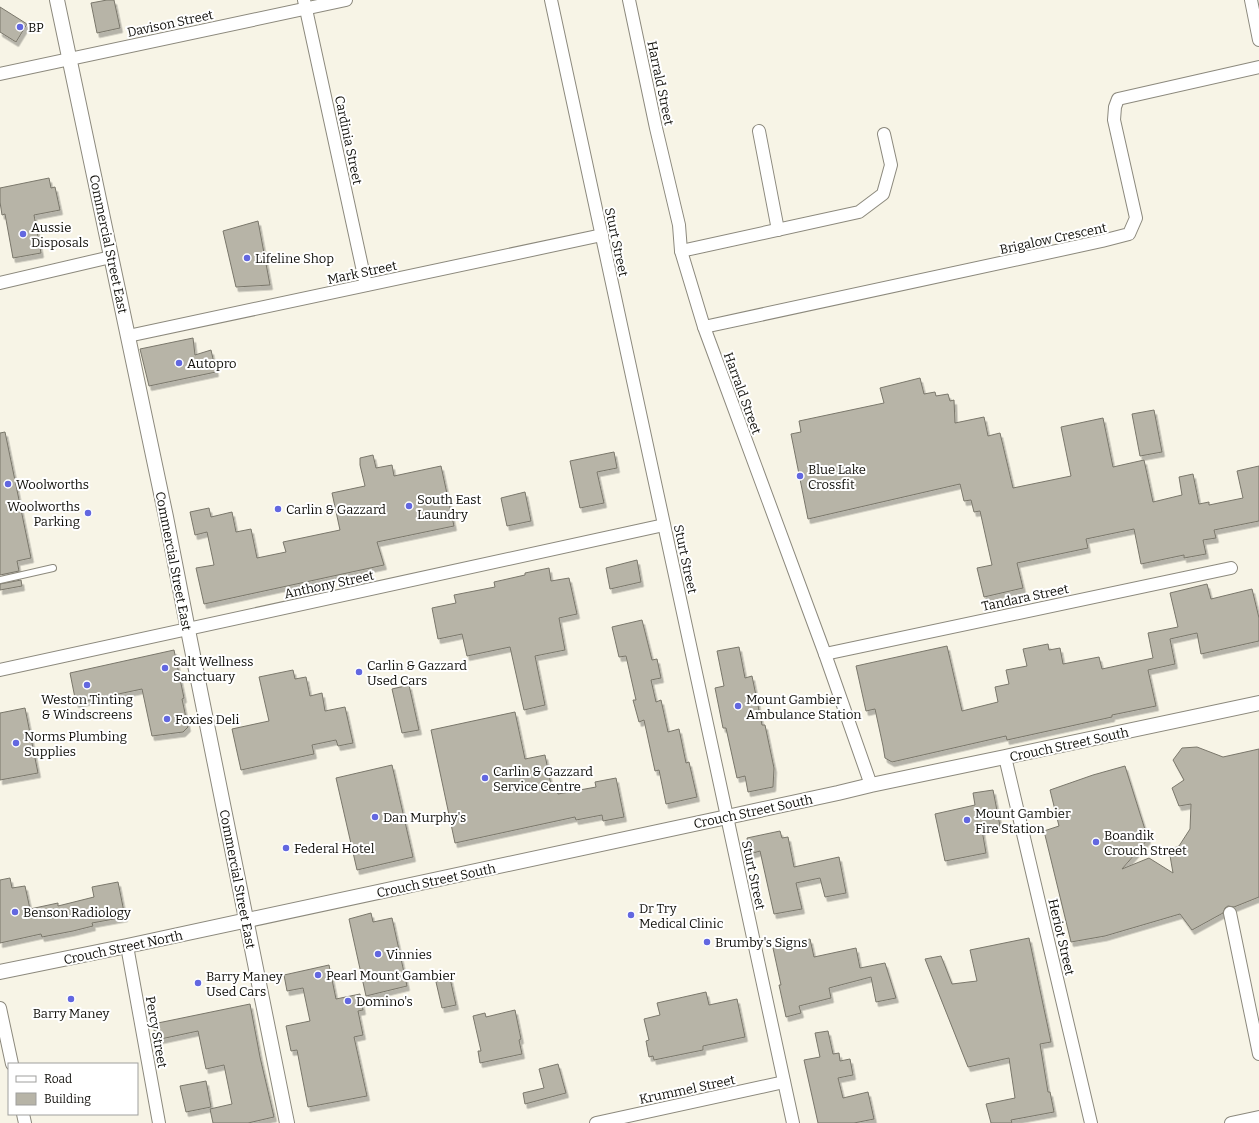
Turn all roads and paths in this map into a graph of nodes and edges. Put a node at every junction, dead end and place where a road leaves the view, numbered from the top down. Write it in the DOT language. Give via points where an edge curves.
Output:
graph roads {
  1 [pos="57,0"];
  2 [pos="346,0"];
  3 [pos="551,0"];
  4 [pos="629,0"];
  5 [pos="1250,0"];
  6 [pos="305,4"];
  7 [pos="1259,40"];
  8 [pos="70,59"];
  9 [pos="1259,66"];
  10 [pos="0,74"];
  11 [pos="759,131"];
  12 [pos="884,134"];
  13 [pos="778,230"];
  14 [pos="602,235"];
  15 [pos="681,252"];
  16 [pos="111,256"];
  17 [pos="0,283"];
  18 [pos="366,285"];
  19 [pos="704,327"];
  20 [pos="128,336"];
  21 [pos="664,525"];
  22 [pos="53,568"];
  23 [pos="1231,568"];
  24 [pos="0,580"];
  25 [pos="188,630"];
  26 [pos="825,654"];
  27 [pos="0,670"];
  28 [pos="1259,703"];
  29 [pos="1005,758"];
  30 [pos="871,785"];
  31 [pos="727,817"];
  32 [pos="1230,913"];
  33 [pos="246,920"];
  34 [pos="128,946"];
  35 [pos="0,972"];
  36 [pos="0,1008"];
  37 [pos="1259,1054"];
  38 [pos="12,1063"];
  39 [pos="784,1082"];
  40 [pos="1259,1117"];
  41 [pos="159,1123"];
  42 [pos="287,1123"];
  43 [pos="596,1123"];
  44 [pos="793,1123"];
  45 [pos="1091,1123"];
  46 [pos="1231,1123"];
  1 -- 8 [label="street, Commercial Street East"];
  2 -- 6 [label="street, Davison Street"];
  3 -- 14 [label="street, Sturt Street"];
  4 -- 15 [label="street, Harrald Street" via="679,225"];
  5 -- 7 [label="street"];
  6 -- 8 [label="street, Davison Street"];
  6 -- 18 [label="street, Cardinia Street"];
  8 -- 10 [label="street, Davison Street"];
  8 -- 16 [label="street, Commercial Street East"];
  9 -- 19 [label="street, Brigalow Crescent" via="1118,99 1114,120 1136,218 1129,234"];
  11 -- 13 [label="street"];
  12 -- 13 [label="street" via="891,165 883,194 859,212"];
  13 -- 15 [label="street"];
  14 -- 18 [label="street, Mark Street"];
  14 -- 21 [label="street, Sturt Street"];
  15 -- 19 [label="street, Harrald Street"];
  16 -- 17 [label="street"];
  16 -- 20 [label="street, Commercial Street East"];
  18 -- 20 [label="street, Mark Street"];
  19 -- 26 [label="street, Harrald Street"];
  20 -- 25 [label="street, Commercial Street East"];
  21 -- 25 [label="street, Anthony Street"];
  21 -- 31 [label="street, Sturt Street"];
  22 -- 24 [label="lane"];
  23 -- 26 [label="street, Tandara Street"];
  25 -- 27 [label="street, Anthony Street"];
  25 -- 33 [label="street, Commercial Street East"];
  26 -- 30 [label="street, Harrald Street"];
  28 -- 29 [label="street, Crouch Street South"];
  29 -- 30 [label="street, Crouch Street South"];
  29 -- 45 [label="street, Heriot Street"];
  30 -- 31 [label="street, Crouch Street South"];
  31 -- 33 [label="street, Crouch Street South"];
  31 -- 39 [label="street, Sturt Street"];
  32 -- 37 [label="street"];
  33 -- 34 [label="street, Crouch Street North"];
  33 -- 42 [label="street, Commercial Street East"];
  34 -- 35 [label="street, Crouch Street North"];
  34 -- 41 [label="street, Percy Street"];
  36 -- 38 [label="street"];
  39 -- 43 [label="street, Krummel Street"];
  39 -- 44 [label="street, Sturt Street"];
  40 -- 46 [label="street"];
}
